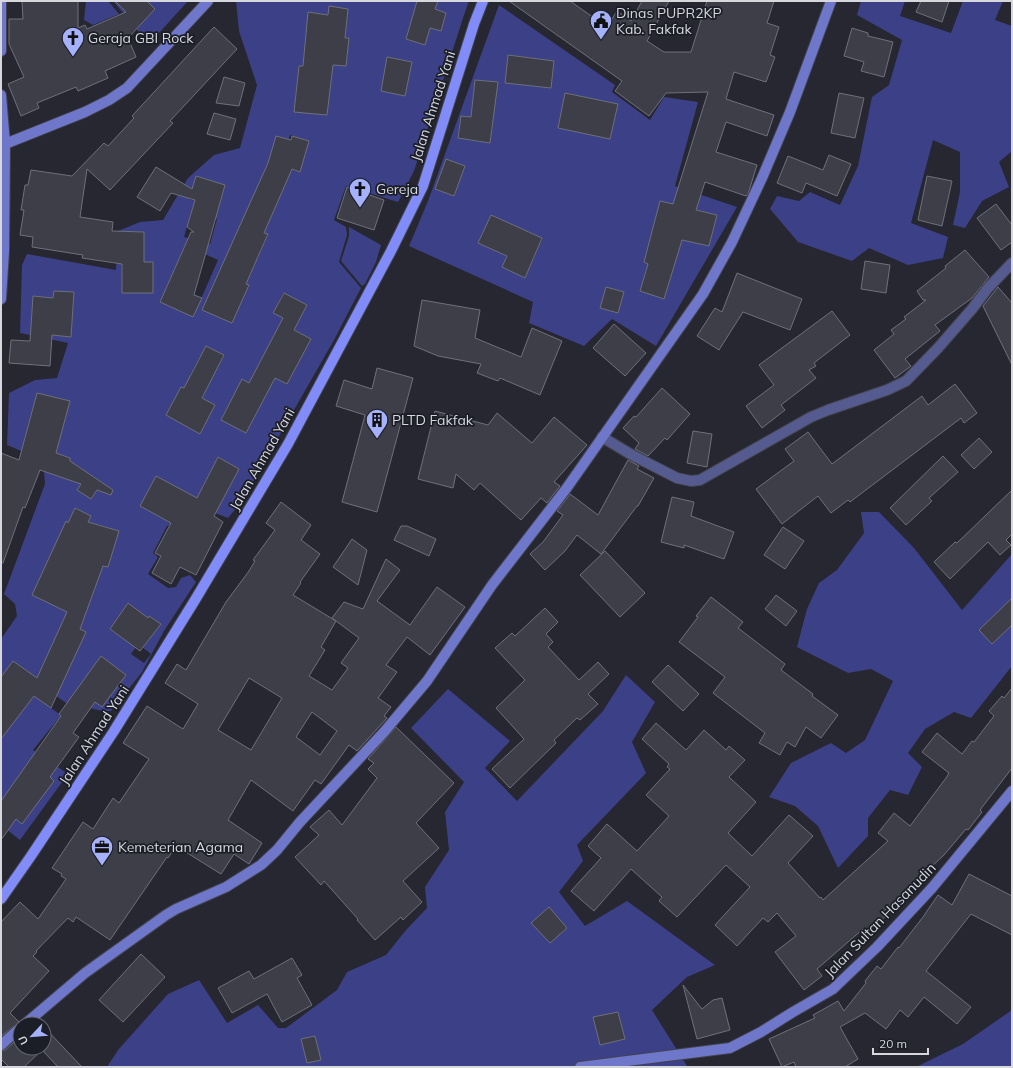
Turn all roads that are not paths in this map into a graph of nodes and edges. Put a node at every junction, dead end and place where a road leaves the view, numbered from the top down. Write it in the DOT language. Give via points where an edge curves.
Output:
graph roads {
  1 [pos="1,1"];
  2 [pos="208,1"];
  3 [pos="484,1"];
  4 [pos="831,1"];
  5 [pos="1,51"];
  6 [pos="1,95"];
  7 [pos="5,144"];
  8 [pos="1012,263"];
  9 [pos="1,299"];
  10 [pos="602,437"];
  11 [pos="1012,791"];
  12 [pos="1,899"];
  13 [pos="34,1016"];
  14 [pos="12,1035"];
  15 [pos="1,1045"];
  16 [pos="580,1067"];
  1 -- 5 [label="main road"];
  2 -- 7 [label="main road" via="127,88 85,112"];
  3 -- 12 [label="main road, Jalan Ahmad Yani" via="471,32 423,186 288,444 204,587 114,731"];
  4 -- 10 [label="main road" via="790,112 732,242 703,294"];
  6 -- 7 [label="main road"];
  7 -- 9 [label="main road"];
  8 -- 10 [label="street" via="906,381 811,417 700,480 678,478"];
  10 -- 13 [label="main road" via="566,489 492,585 427,680 384,732 277,850 261,865 226,887 166,915 85,973"];
  11 -- 16 [label="main road, Jalan Sultan Hasanudin" via="932,888 877,947 833,989 730,1048"];
  14 -- 15 [label="main road"];
}
